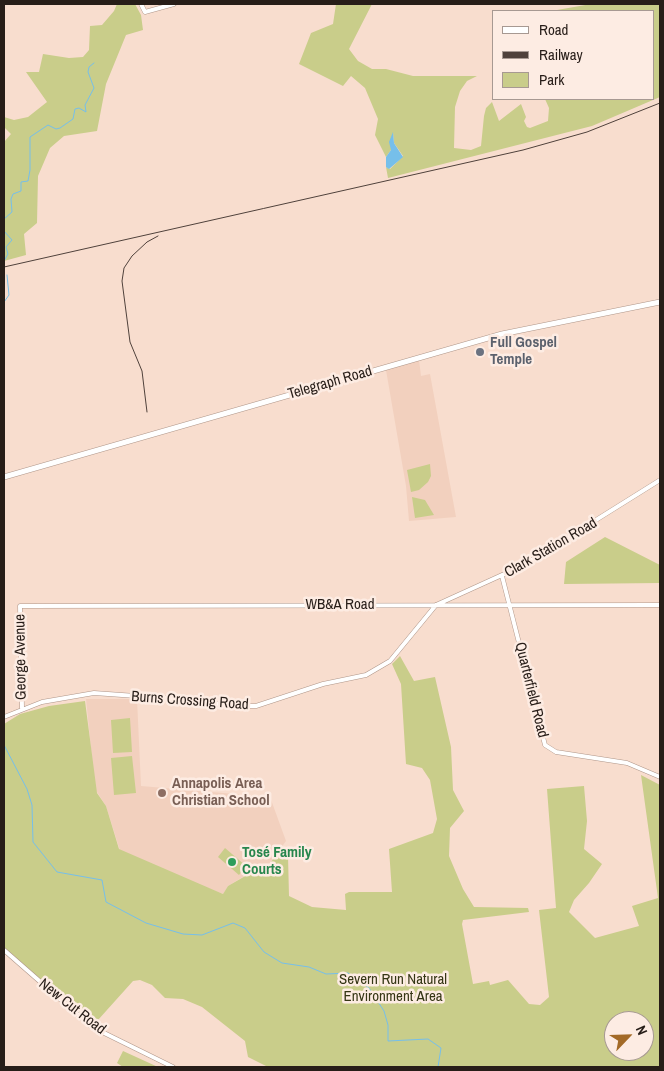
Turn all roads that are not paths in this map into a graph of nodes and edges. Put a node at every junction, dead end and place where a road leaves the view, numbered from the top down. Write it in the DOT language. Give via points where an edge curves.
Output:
graph roads {
  1 [pos="141,4"];
  2 [pos="174,4"];
  3 [pos="660,302"];
  4 [pos="4,477"];
  5 [pos="660,480"];
  6 [pos="502,576"];
  7 [pos="436,605"];
  8 [pos="510,605"];
  9 [pos="660,605"];
  10 [pos="20,606"];
  11 [pos="22,708"];
  12 [pos="4,717"];
  13 [pos="660,777"];
  14 [pos="4,950"];
  15 [pos="173,1067"];
  1 -- 2 [label="street" via="145,12"];
  3 -- 4 [label="main road, Telegraph Road" via="502,334"];
  5 -- 6 [label="street, Clark Station Road" via="576,534"];
  6 -- 7 [label="street, Clark Station Road"];
  6 -- 8 [label="street, Quarterfield Road"];
  7 -- 8 [label="street, WB&A Road"];
  7 -- 10 [label="street, WB&A Road"];
  7 -- 11 [label="street, Burns Crossing Road" via="393,657 377,670 269,703 234,706 97,693"];
  8 -- 9 [label="street, WB&A Road"];
  8 -- 13 [label="street, Quarterfield Road" via="545,745 559,753 628,763"];
  10 -- 11 [label="street, George Avenue"];
  11 -- 12 [label="street, Burns Crossing Road"];
  14 -- 15 [label="street, New Cut Road" via="92,1027"];
}
